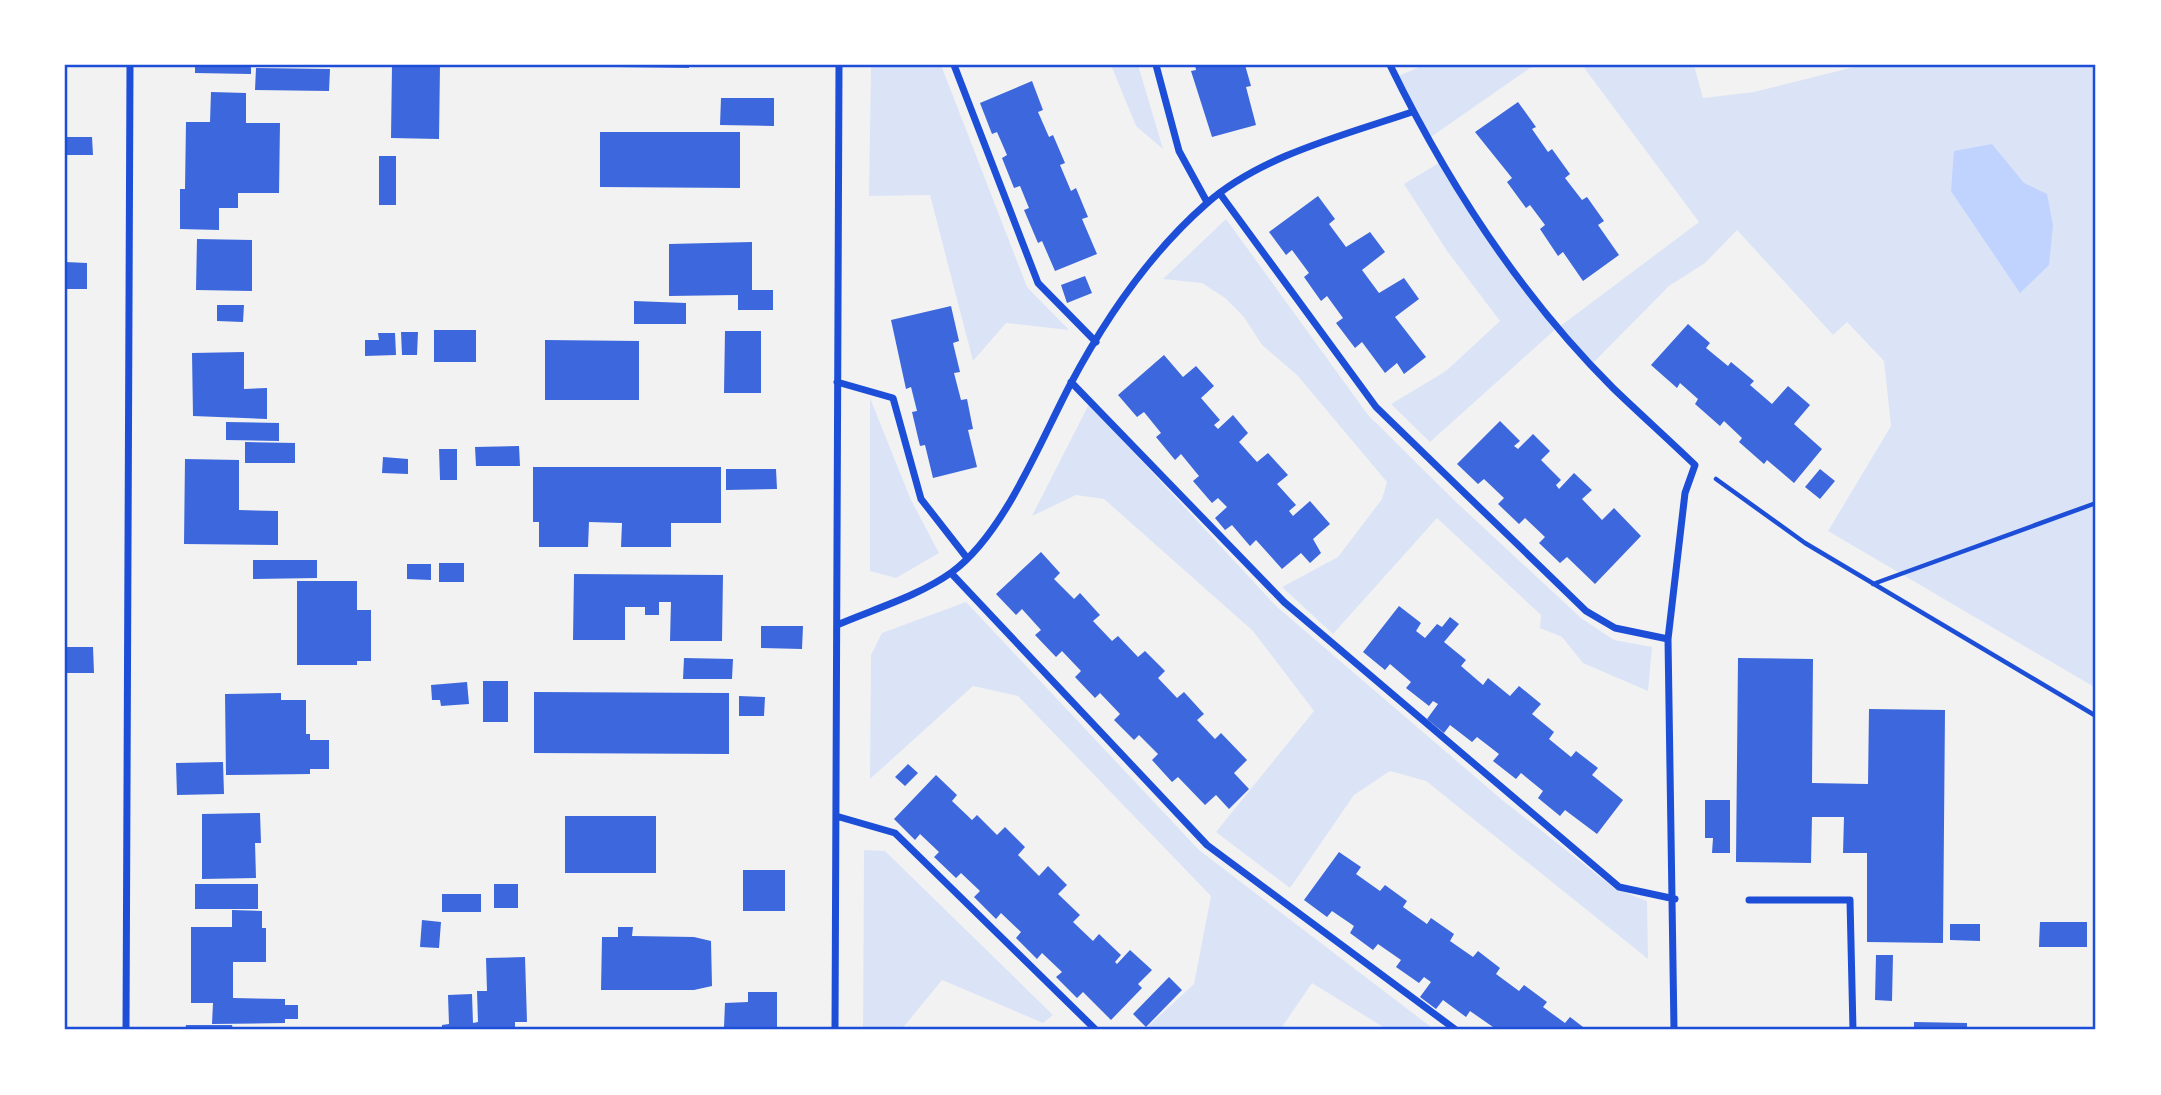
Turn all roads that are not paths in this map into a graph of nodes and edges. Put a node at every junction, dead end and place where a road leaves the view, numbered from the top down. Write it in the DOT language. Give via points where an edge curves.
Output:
graph roads {
  1 [pos="130,65"];
  2 [pos="839,65"];
  3 [pos="954,65"];
  4 [pos="1156,65"];
  5 [pos="1390,65"];
  6 [pos="1412,112"];
  7 [pos="1221,195"];
  8 [pos="1207,202"];
  9 [pos="1096,342"];
  10 [pos="838,382"];
  11 [pos="1071,382"];
  12 [pos="967,558"];
  13 [pos="951,573"];
  14 [pos="837,625"];
  15 [pos="1668,639"];
  16 [pos="836,816"];
  17 [pos="1675,899"];
  18 [pos="1749,900"];
  19 [pos="126,1030"];
  20 [pos="835,1030"];
  21 [pos="1096,1030"];
  22 [pos="1456,1030"];
  23 [pos="1674,1030"];
  24 [pos="1853,1030"];
  1 -- 19 [label="street"];
  2 -- 10 [label="street"];
  3 -- 9 [label="street" via="1038,283"];
  4 -- 8 [label="street" via="1180,151"];
  5 -- 6 [label="street"];
  6 -- 7 [label="street" via="1262,166"];
  6 -- 15 [label="street" via="1480,225 1543,309 1612,387 1695,465 1685,493"];
  7 -- 8 [label="street"];
  7 -- 15 [label="street" via="1376,407 1586,611 1615,628"];
  8 -- 9 [label="street" via="1138,274"];
  9 -- 11 [label="street"];
  10 -- 12 [label="street" via="893,398 921,499"];
  10 -- 14 [label="street"];
  11 -- 12 [label="street" via="1007,507"];
  11 -- 17 [label="street" via="1284,602 1619,887"];
  12 -- 13 [label="street"];
  13 -- 14 [label="street"];
  13 -- 22 [label="street" via="1207,845"];
  14 -- 16 [label="street"];
  15 -- 17 [label="street"];
  16 -- 20 [label="street"];
  16 -- 21 [label="street" via="895,833"];
  17 -- 23 [label="street"];
  18 -- 24 [label="street" via="1850,900"];
}
